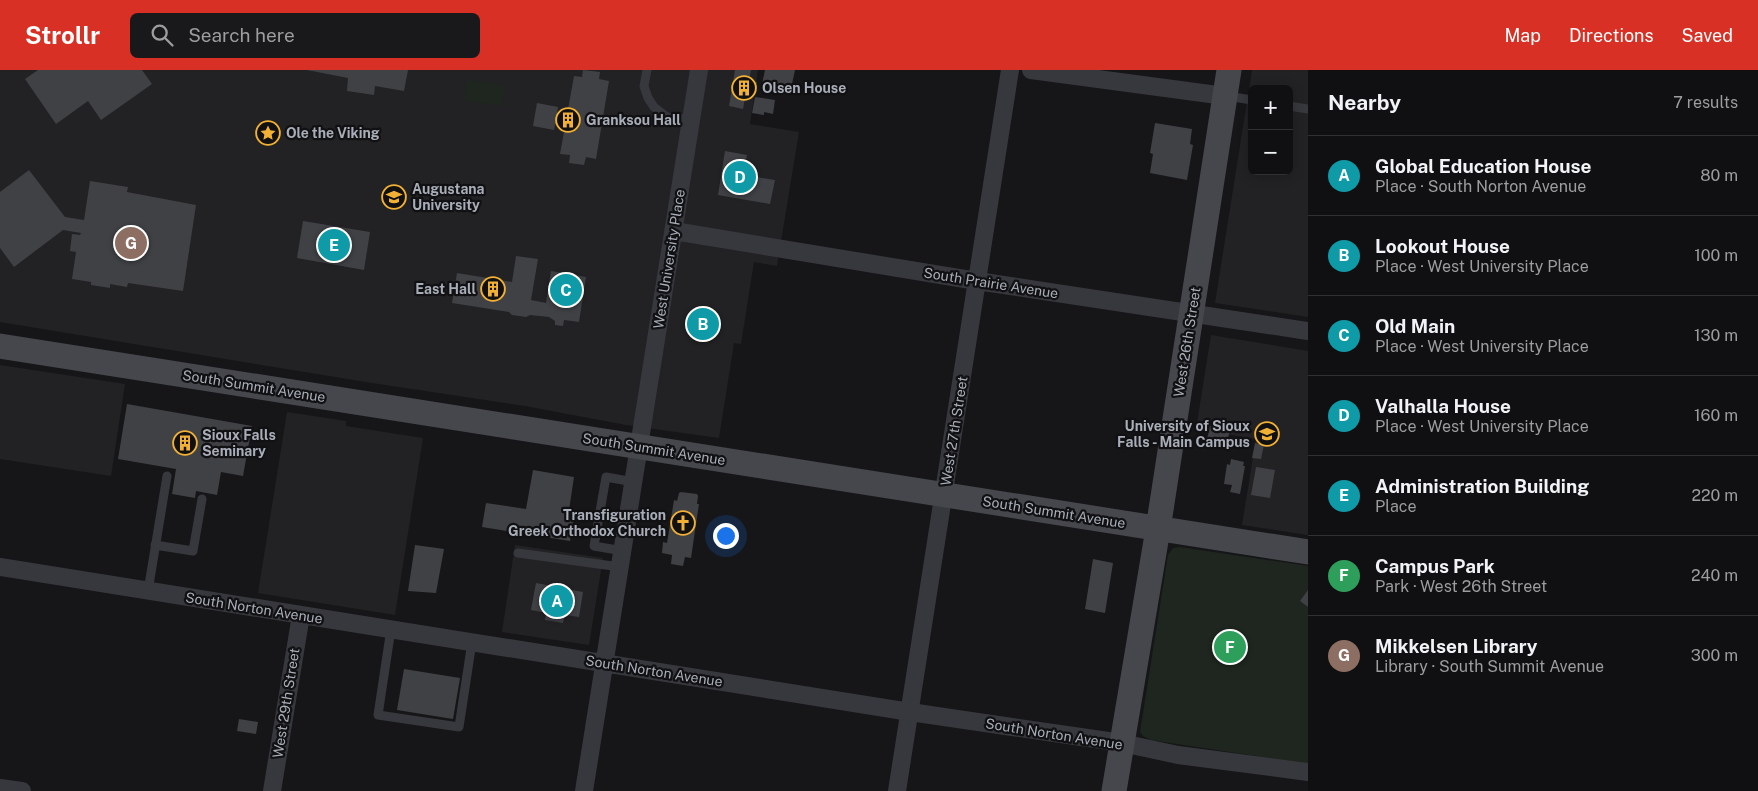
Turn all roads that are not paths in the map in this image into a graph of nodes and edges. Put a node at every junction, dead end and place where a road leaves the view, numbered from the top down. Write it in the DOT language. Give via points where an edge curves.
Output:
graph roads {
  1 [pos="647,70"];
  2 [pos="700,70"];
  3 [pos="1010,70"];
  4 [pos="1030,70"];
  5 [pos="1229,70"];
  6 [pos="1225,96"];
  7 [pos="1248,99"];
  8 [pos="1293,107"];
  9 [pos="1308,109"];
  10 [pos="692,120"];
  11 [pos="674,231"];
  12 [pos="978,281"];
  13 [pos="1191,314"];
  14 [pos="1308,331"];
  15 [pos="0,346"];
  16 [pos="639,447"];
  17 [pos="167,476"];
  18 [pos="634,482"];
  19 [pos="944,495"];
  20 [pos="202,499"];
  21 [pos="1158,529"];
  22 [pos="156,545"];
  23 [pos="1308,552"];
  24 [pos="518,553"];
  25 [pos="621,559"];
  26 [pos="0,566"];
  27 [pos="148,590"];
  28 [pos="301,616"];
  29 [pos="391,629"];
  30 [pos="472,642"];
  31 [pos="605,663"];
  32 [pos="910,712"];
  33 [pos="1122,743"];
  34 [pos="1308,772"];
  35 [pos="0,788"];
  36 [pos="22,791"];
  37 [pos="272,791"];
  38 [pos="584,791"];
  39 [pos="897,791"];
  40 [pos="1114,791"];
  1 -- 10 [label="lane" via="644,86 654,107 667,117"];
  2 -- 10 [label="street, West University Place"];
  3 -- 12 [label="street, West 27th Street"];
  4 -- 6 [label="street"];
  5 -- 6 [label="street, West 26th Street"];
  6 -- 7 [label="lane"];
  6 -- 13 [label="street, West 26th Street"];
  8 -- 9 [label="lane"];
  10 -- 11 [label="street, West University Place"];
  11 -- 12 [label="street, South Prairie Avenue"];
  11 -- 16 [label="street, West University Place"];
  12 -- 13 [label="street, South Prairie Avenue"];
  12 -- 19 [label="street, West 27th Street"];
  13 -- 14 [label="street, South Prairie Avenue"];
  13 -- 21 [label="street, West 26th Street"];
  15 -- 16 [label="street, South Summit Avenue"];
  16 -- 18 [label="street, West University Place"];
  16 -- 19 [label="street, South Summit Avenue"];
  17 -- 22 [label="lane"];
  18 -- 25 [label="street, West University Place"];
  18 -- 25 [label="lane" via="606,477 594,546"];
  19 -- 21 [label="street, South Summit Avenue"];
  19 -- 32 [label="street, West 27th Street"];
  20 -- 22 [label="lane" via="193,551"];
  21 -- 23 [label="street, South Summit Avenue"];
  21 -- 33 [label="street, West 26th Street"];
  22 -- 27 [label="lane"];
  24 -- 25 [label="lane"];
  25 -- 31 [label="street, West University Place"];
  26 -- 27 [label="street, South Norton Avenue"];
  27 -- 28 [label="street, South Norton Avenue"];
  28 -- 29 [label="street, South Norton Avenue"];
  28 -- 37 [label="street, West 29th Street"];
  29 -- 30 [label="street, South Norton Avenue"];
  29 -- 30 [label="lane" via="378,714 459,727"];
  30 -- 31 [label="street, South Norton Avenue"];
  31 -- 32 [label="street, South Norton Avenue"];
  31 -- 38 [label="street, West University Place"];
  32 -- 33 [label="street, South Norton Avenue"];
  32 -- 39 [label="street, West 27th Street"];
  33 -- 34 [label="street, South Norton Avenue" via="1178,755"];
  33 -- 40 [label="street, West 26th Street"];
  35 -- 36 [label="street"];
}
